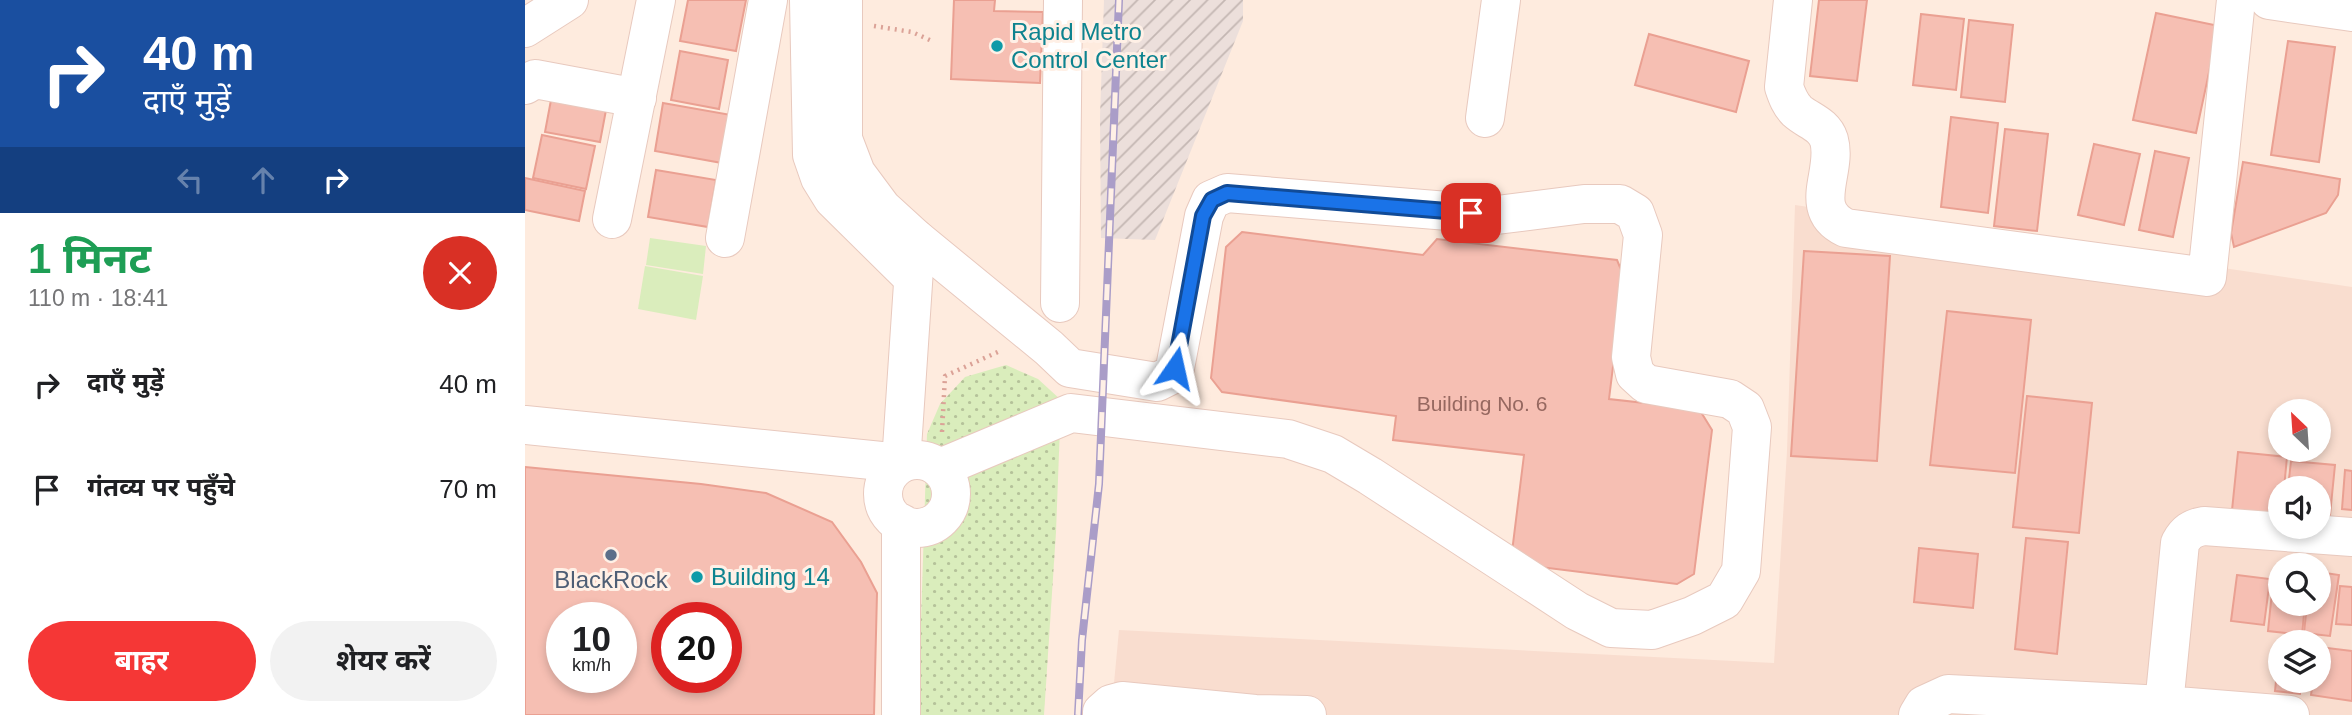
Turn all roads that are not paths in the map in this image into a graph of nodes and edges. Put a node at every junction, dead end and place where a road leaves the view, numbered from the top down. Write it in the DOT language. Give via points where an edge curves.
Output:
graph roads {
  1 [pos="569,0"];
  2 [pos="656,0"];
  3 [pos="768,0"];
  4 [pos="809,0"];
  5 [pos="1063,0"];
  6 [pos="1501,0"];
  7 [pos="1793,0"];
  8 [pos="2236,0"];
  9 [pos="2269,0"];
  10 [pos="843,10"];
  11 [pos="2352,12"];
  12 [pos="525,28"];
  13 [pos="826,69"];
  14 [pos="525,85"];
  15 [pos="637,98"];
  16 [pos="1485,118"];
  17 [pos="612,219"];
  18 [pos="725,238"];
  19 [pos="916,239"];
  20 [pos="912,277"];
  21 [pos="1060,303"];
  22 [pos="1059,358"];
  23 [pos="1071,414"];
  24 [pos="525,425"];
  25 [pos="901,463"];
  26 [pos="940,468"];
  27 [pos="901,523"];
  28 [pos="2352,537"];
  29 [pos="2164,705"];
  30 [pos="1254,714"];
  31 [pos="901,715"];
  32 [pos="1102,715"];
  33 [pos="1307,715"];
  34 [pos="1918,715"];
  35 [pos="2290,715"];
  1 -- 12 [label="street"];
  2 -- 15 [label="street"];
  3 -- 18 [label="street"];
  4 -- 13 [label="street"];
  5 -- 21 [label="street"];
  6 -- 16 [label="street"];
  7 -- 8 [label="street" via="1784,87 1797,111 1829,138 1825,198 1834,223 2207,277"];
  9 -- 11 [label="street"];
  10 -- 13 [label="street"];
  13 -- 19 [label="street" via="856,173 882,208"];
  13 -- 20 [label="street" via="812,155 820,178 833,199"];
  14 -- 15 [label="street" via="534,79"];
  15 -- 17 [label="street"];
  19 -- 20 [label="street"];
  19 -- 22 [label="street"];
  20 -- 25 [label="street"];
  22 -- 23 [label="street"];
  22 -- 23 [label="street" via="1157,382 1171,375 1203,216 1212,200 1227,193 1497,215 1620,204 1635,213 1643,235 1631,357 1635,374 1646,384 1730,399 1745,409 1752,427 1741,571 1724,600 1692,616 1652,630 1611,628 1577,611 1333,454 1288,439"];
  23 -- 26 [label="street"];
  24 -- 25 [label="street"];
  25 -- 26 [label="street" via="924,460"];
  25 -- 27 [label="street" via="885,480 883,492 888,513"];
  26 -- 27 [label="street" via="952,495 945,514 926,527"];
  27 -- 31 [label="street"];
  28 -- 29 [label="street" via="2204,526 2185,534 2180,543"];
  29 -- 34 [label="street" via="1948,694 1924,705"];
  29 -- 35 [label="street"];
  30 -- 32 [label="street" via="1122,701 1111,704"];
  30 -- 33 [label="street"];
}
